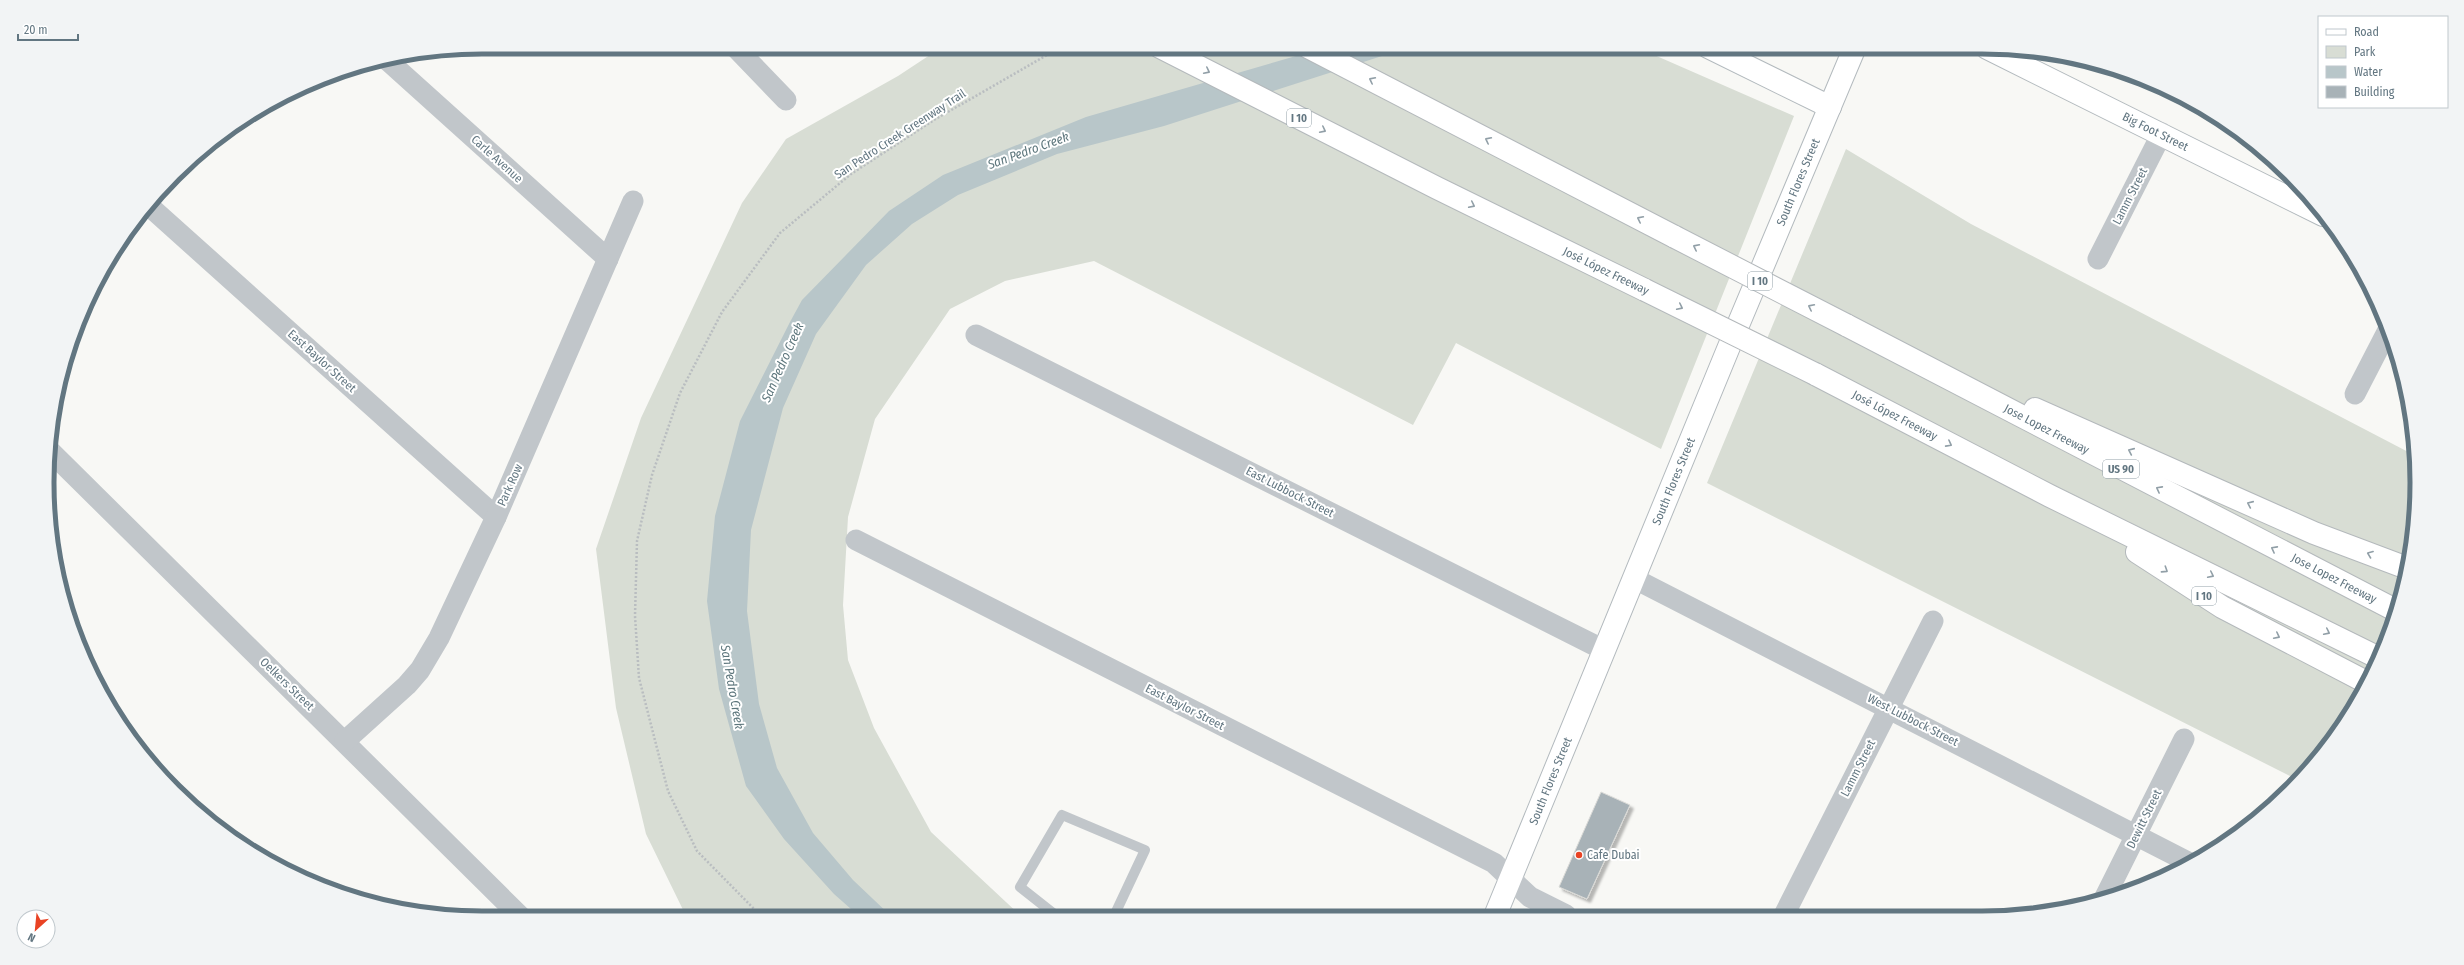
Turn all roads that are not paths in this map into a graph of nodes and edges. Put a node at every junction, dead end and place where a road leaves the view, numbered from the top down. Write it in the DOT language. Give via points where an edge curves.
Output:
graph roads {
  1 [pos="742,54"];
  2 [pos="1174,54"];
  3 [pos="1321,54"];
  4 [pos="1722,54"];
  5 [pos="1852,54"];
  6 [pos="2001,55"];
  7 [pos="392,64"];
  8 [pos="786,100"];
  9 [pos="1830,107"];
  10 [pos="2162,133"];
  11 [pos="633,201"];
  12 [pos="153,209"];
  13 [pos="2311,209"];
  14 [pos="608,259"];
  15 [pos="2098,259"];
  16 [pos="1846,325"];
  17 [pos="976,335"];
  18 [pos="2384,338"];
  19 [pos="2355,394"];
  20 [pos="55,457"];
  21 [pos="2050,496"];
  22 [pos="496,517"];
  23 [pos="856,540"];
  24 [pos="2402,566"];
  25 [pos="1635,579"];
  26 [pos="2390,609"];
  27 [pos="1933,621"];
  28 [pos="1604,650"];
  29 [pos="2373,655"];
  30 [pos="2362,680"];
  31 [pos="1888,707"];
  32 [pos="2184,739"];
  33 [pos="345,742"];
  34 [pos="2137,836"];
  35 [pos="2184,860"];
  36 [pos="1510,879"];
  37 [pos="2108,891"];
  38 [pos="515,911"];
  39 [pos="1050,911"];
  40 [pos="1116,911"];
  41 [pos="1497,911"];
  42 [pos="1558,911"];
  43 [pos="1786,911"];
  1 -- 8 [label="street"];
  2 -- 21 [label="main road, José López Freeway / I 10, one-way, bridge" via="1437,188 1815,374"];
  16 -- 3 [label="main road, I 10, one-way, bridge"];
  4 -- 9 [label="main road"];
  5 -- 9 [label="main road, South Flores Street"];
  6 -- 10 [label="main road, Big Foot Street"];
  7 -- 14 [label="street, Carle Avenue"];
  9 -- 25 [label="main road, South Flores Street"];
  10 -- 13 [label="main road, Big Foot Street"];
  10 -- 15 [label="street, Lamm Street"];
  11 -- 14 [label="street, Park Row"];
  12 -- 22 [label="street, East Baylor Street"];
  14 -- 22 [label="street, Park Row"];
  24 -- 16 [label="main road, I 10, one-way" via="2314,533"];
  26 -- 16 [label="main road, Jose Lopez Freeway / US 90, one-way"];
  17 -- 28 [label="street, East Lubbock Street"];
  18 -- 19 [label="street"];
  20 -- 33 [label="street, Oelkers Street"];
  21 -- 29 [label="main road, one-way"];
  21 -- 30 [label="main road, I 10, one-way" via="2222,607"];
  22 -- 33 [label="street, Park Row" via="439,638 420,670 407,686"];
  23 -- 36 [label="street, East Baylor Street" via="1491,862"];
  25 -- 28 [label="main road, South Flores Street"];
  25 -- 31 [label="street, West Lubbock Street"];
  27 -- 31 [label="street, Lamm Street"];
  28 -- 36 [label="main road, South Flores Street"];
  31 -- 34 [label="street, West Lubbock Street"];
  31 -- 43 [label="street, Lamm Street"];
  32 -- 34 [label="street, Dewitt Street"];
  33 -- 38 [label="street, Oelkers Street"];
  34 -- 35 [label="street, West Lubbock Street"];
  34 -- 37 [label="street, Dewitt Street"];
  36 -- 41 [label="main road, South Flores Street"];
  36 -- 42 [label="street, East Baylor Street" via="1530,897"];
  39 -- 40 [label="lane" via="1020,887 1062,815 1145,850"];
}
